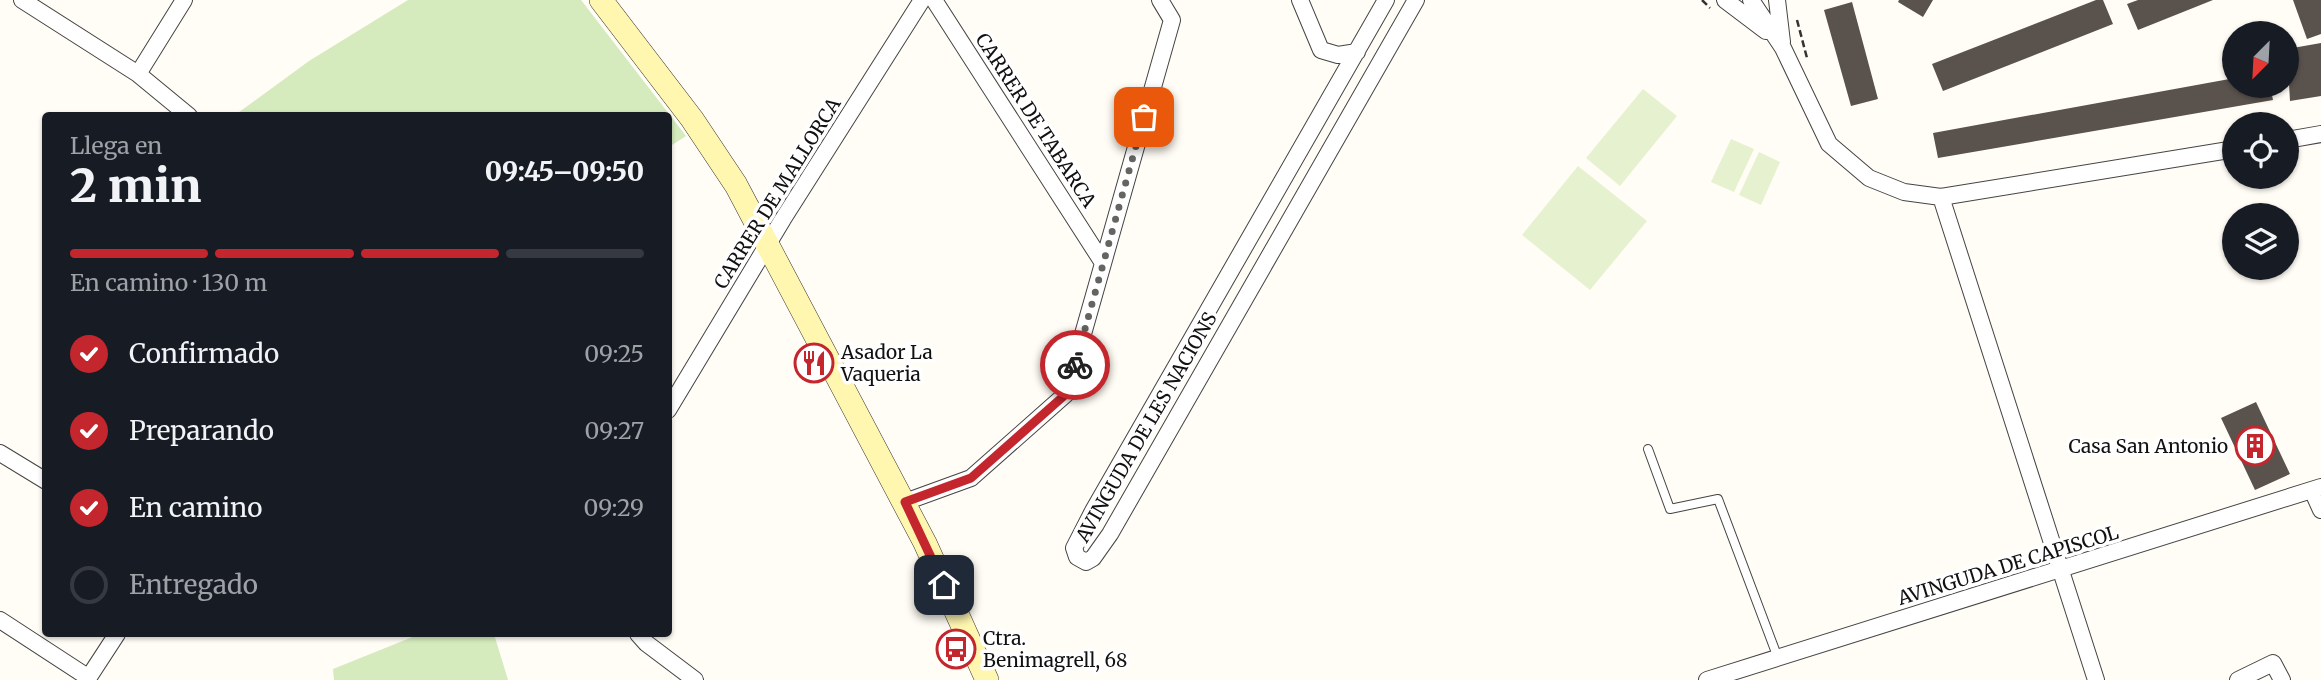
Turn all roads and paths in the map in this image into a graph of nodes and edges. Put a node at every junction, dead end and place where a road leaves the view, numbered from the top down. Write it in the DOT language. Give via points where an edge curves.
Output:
graph roads {
  1 [pos="22,0"];
  2 [pos="184,0"];
  3 [pos="601,0"];
  4 [pos="922,0"];
  5 [pos="934,0"];
  6 [pos="1160,0"];
  7 [pos="1300,0"];
  8 [pos="1386,0"];
  9 [pos="1416,0"];
  10 [pos="1702,0"];
  11 [pos="1751,0"];
  12 [pos="1777,0"];
  13 [pos="1721,6"];
  14 [pos="1795,10"];
  15 [pos="1783,48"];
  16 [pos="1357,52"];
  17 [pos="1810,70"];
  18 [pos="138,74"];
  19 [pos="184,112"];
  20 [pos="2321,134"];
  21 [pos="2299,138"];
  22 [pos="2222,151"];
  23 [pos="1941,197"];
  24 [pos="769,245"];
  25 [pos="1103,263"];
  26 [pos="672,398"];
  27 [pos="1648,449"];
  28 [pos="0,453"];
  29 [pos="42,479"];
  30 [pos="2316,489"];
  31 [pos="905,502"];
  32 [pos="2321,510"];
  33 [pos="2061,572"];
  34 [pos="0,620"];
  35 [pos="115,637"];
  36 [pos="641,637"];
  37 [pos="1778,658"];
  38 [pos="985,675"];
  39 [pos="88,679"];
  40 [pos="695,680"];
  41 [pos="1707,680"];
  42 [pos="2096,680"];
  43 [pos="2238,680"];
  44 [pos="2282,680"];
  1 -- 18 [label="street"];
  2 -- 18 [label="street"];
  3 -- 24 [label="street" via="692,119"];
  4 -- 24 [label="street, CARRER DE MALLORCA"];
  5 -- 25 [label="street, CARRER DE TABARCA"];
  6 -- 25 [label="street" via="1172,20"];
  7 -- 16 [label="street" via="1321,50 1338,55"];
  8 -- 16 [label="street, AVINGUDA DE LES NACIONS"];
  9 -- 16 [label="street, AVINGUDA DE LES NACIONS" via="1110,534 1086,562 1077,557 1074,548 1093,510"];
  10 -- 13 [label="path"];
  11 -- 15 [label="street"];
  12 -- 15 [label="street"];
  13 -- 15 [label="street" via="1762,26"];
  14 -- 17 [label="path"];
  15 -- 23 [label="street" via="1829,144 1869,178 1904,192"];
  18 -- 19 [label="street"];
  20 -- 21 [label="street"];
  22 -- 23 [label="street"];
  23 -- 33 [label="street"];
  24 -- 26 [label="street, CARRER DE MALLORCA"];
  24 -- 31 [label="street"];
  25 -- 31 [label="street" via="1066,394 971,478"];
  27 -- 37 [label="lane" via="1670,509 1718,499"];
  28 -- 29 [label="street"];
  30 -- 32 [label="street"];
  30 -- 33 [label="street, AVINGUDA DE CAPISCOL"];
  31 -- 38 [label="street"];
  33 -- 37 [label="street, AVINGUDA DE CAPISCOL"];
  33 -- 42 [label="street"];
  34 -- 39 [label="street"];
  35 -- 39 [label="street"];
  36 -- 40 [label="street"];
  37 -- 41 [label="street, AVINGUDA DE CAPISCOL"];
  43 -- 44 [label="street" via="2273,663"];
}
